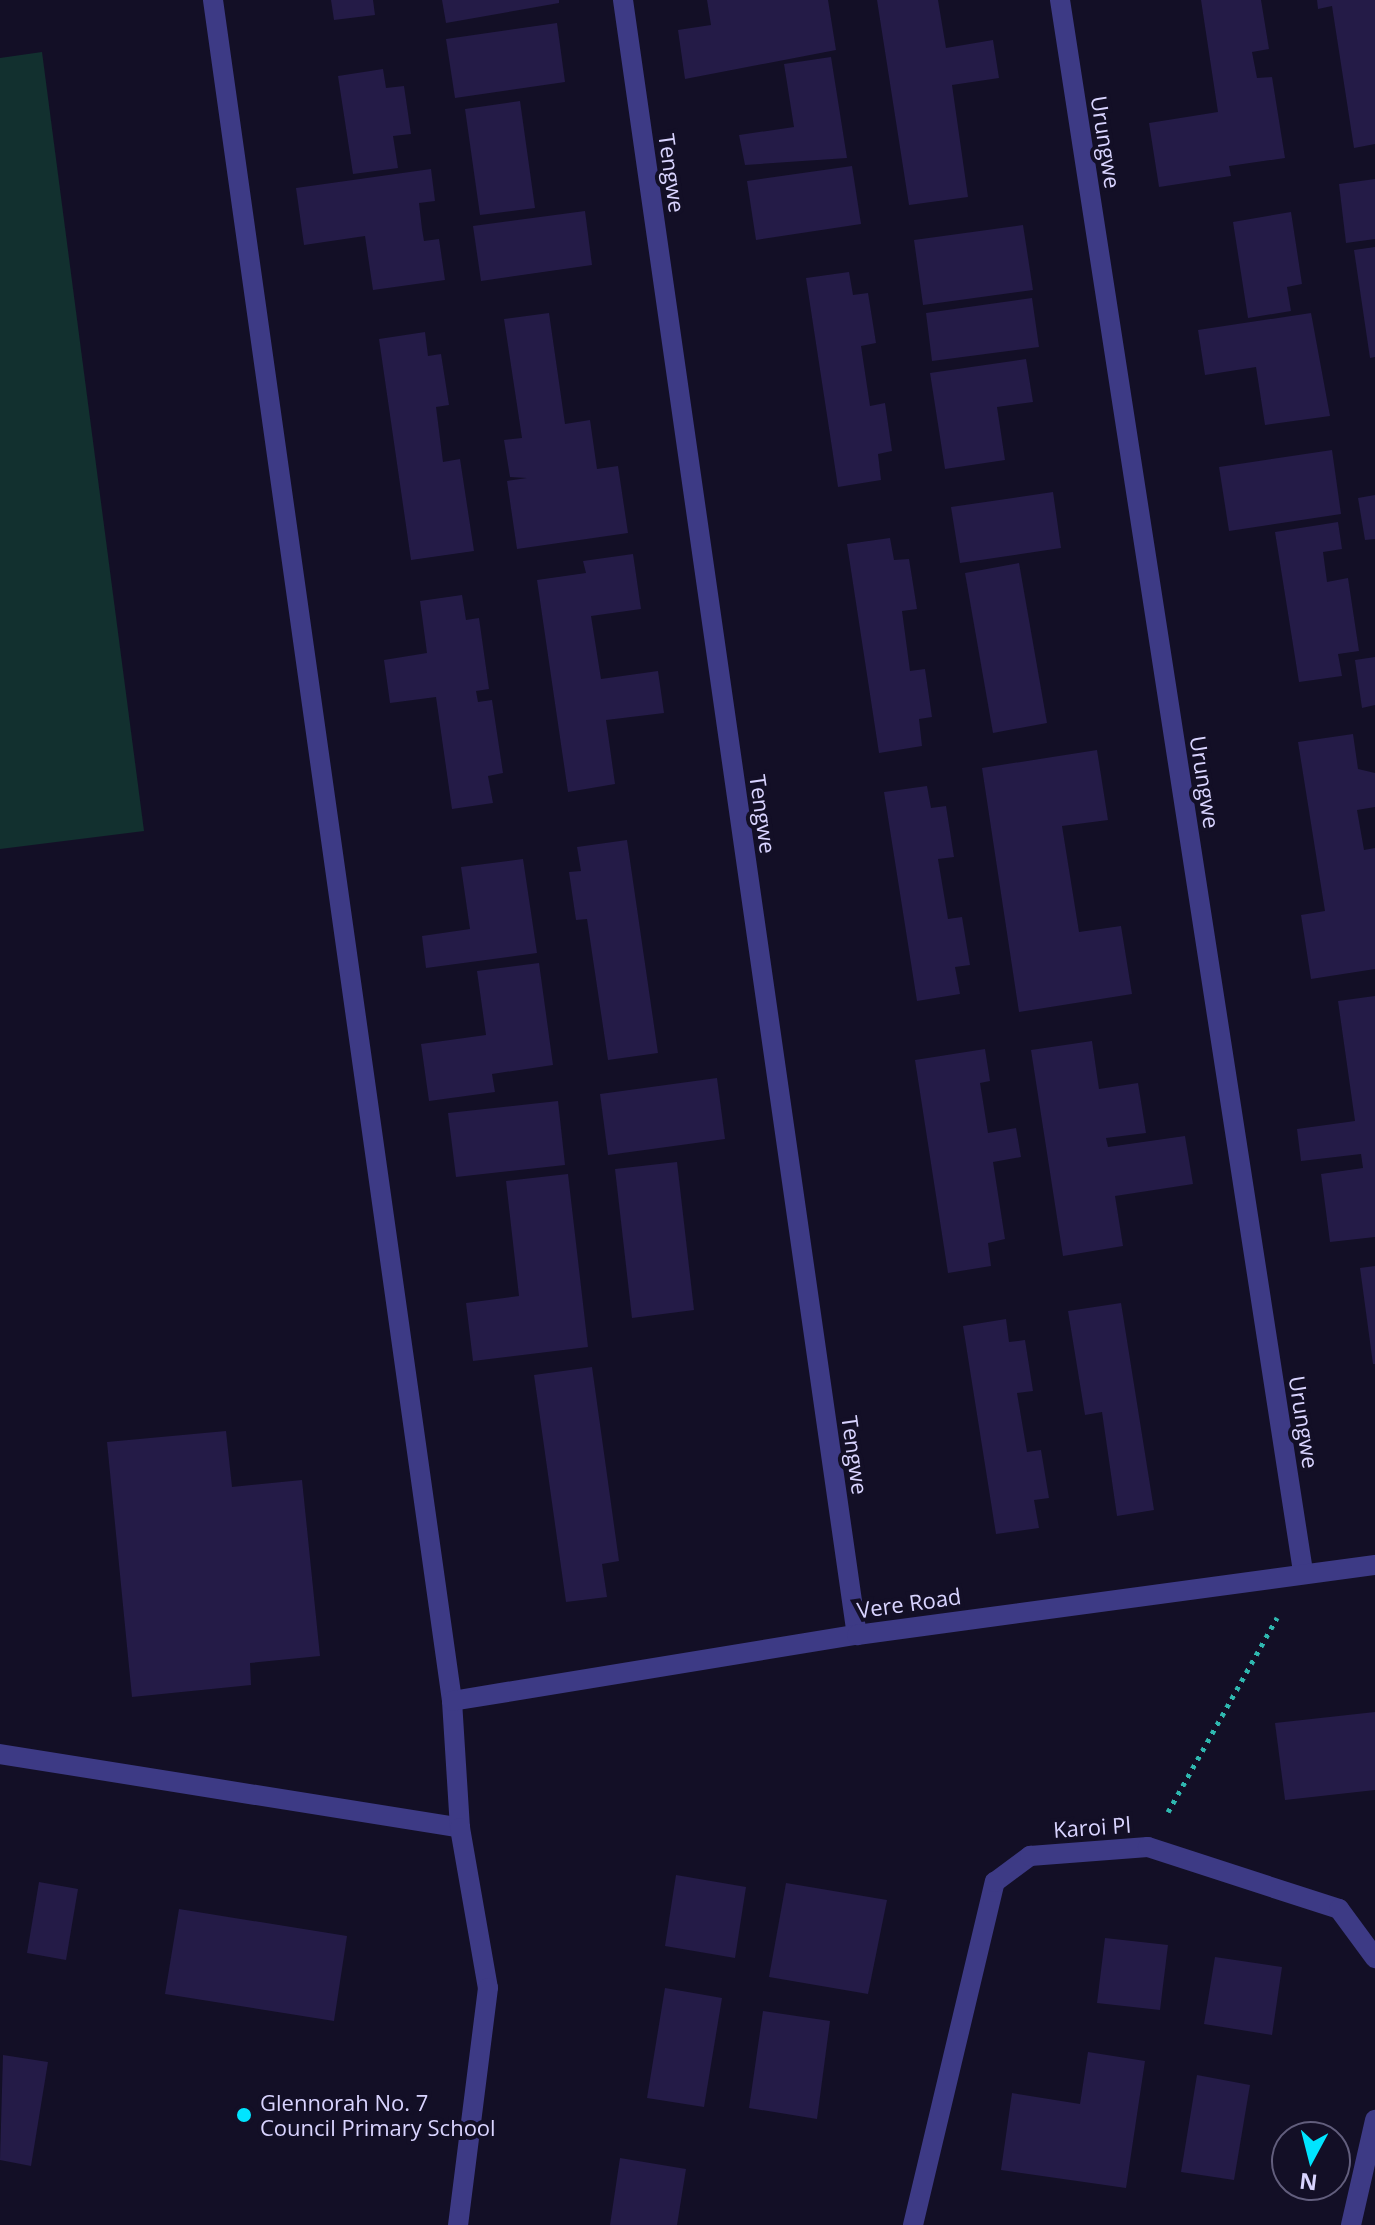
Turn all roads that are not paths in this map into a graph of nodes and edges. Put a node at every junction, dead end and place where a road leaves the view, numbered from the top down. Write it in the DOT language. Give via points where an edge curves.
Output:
graph roads {
  1 [pos="213,0"];
  2 [pos="623,0"];
  3 [pos="1060,0"];
  4 [pos="1375,1565"];
  5 [pos="1303,1571"];
  6 [pos="857,1635"];
  7 [pos="452,1701"];
  8 [pos="0,1754"];
  9 [pos="460,1828"];
  10 [pos="1375,1958"];
  11 [pos="1375,2120"];
  12 [pos="458,2225"];
  13 [pos="913,2225"];
  14 [pos="1351,2225"];
  1 -- 7 [label="street"];
  2 -- 6 [label="street, Tengwe"];
  3 -- 5 [label="street, Urungwe"];
  4 -- 5 [label="street, Vere Road"];
  5 -- 6 [label="street, Vere Road"];
  6 -- 7 [label="street, Vere Road"];
  7 -- 9 [label="street"];
  8 -- 9 [label="street"];
  9 -- 12 [label="street" via="488,1988"];
  10 -- 13 [label="street, Karoi Pl" via="1339,1909 1148,1847 1030,1856 995,1882"];
  11 -- 14 [label="street"];
}
